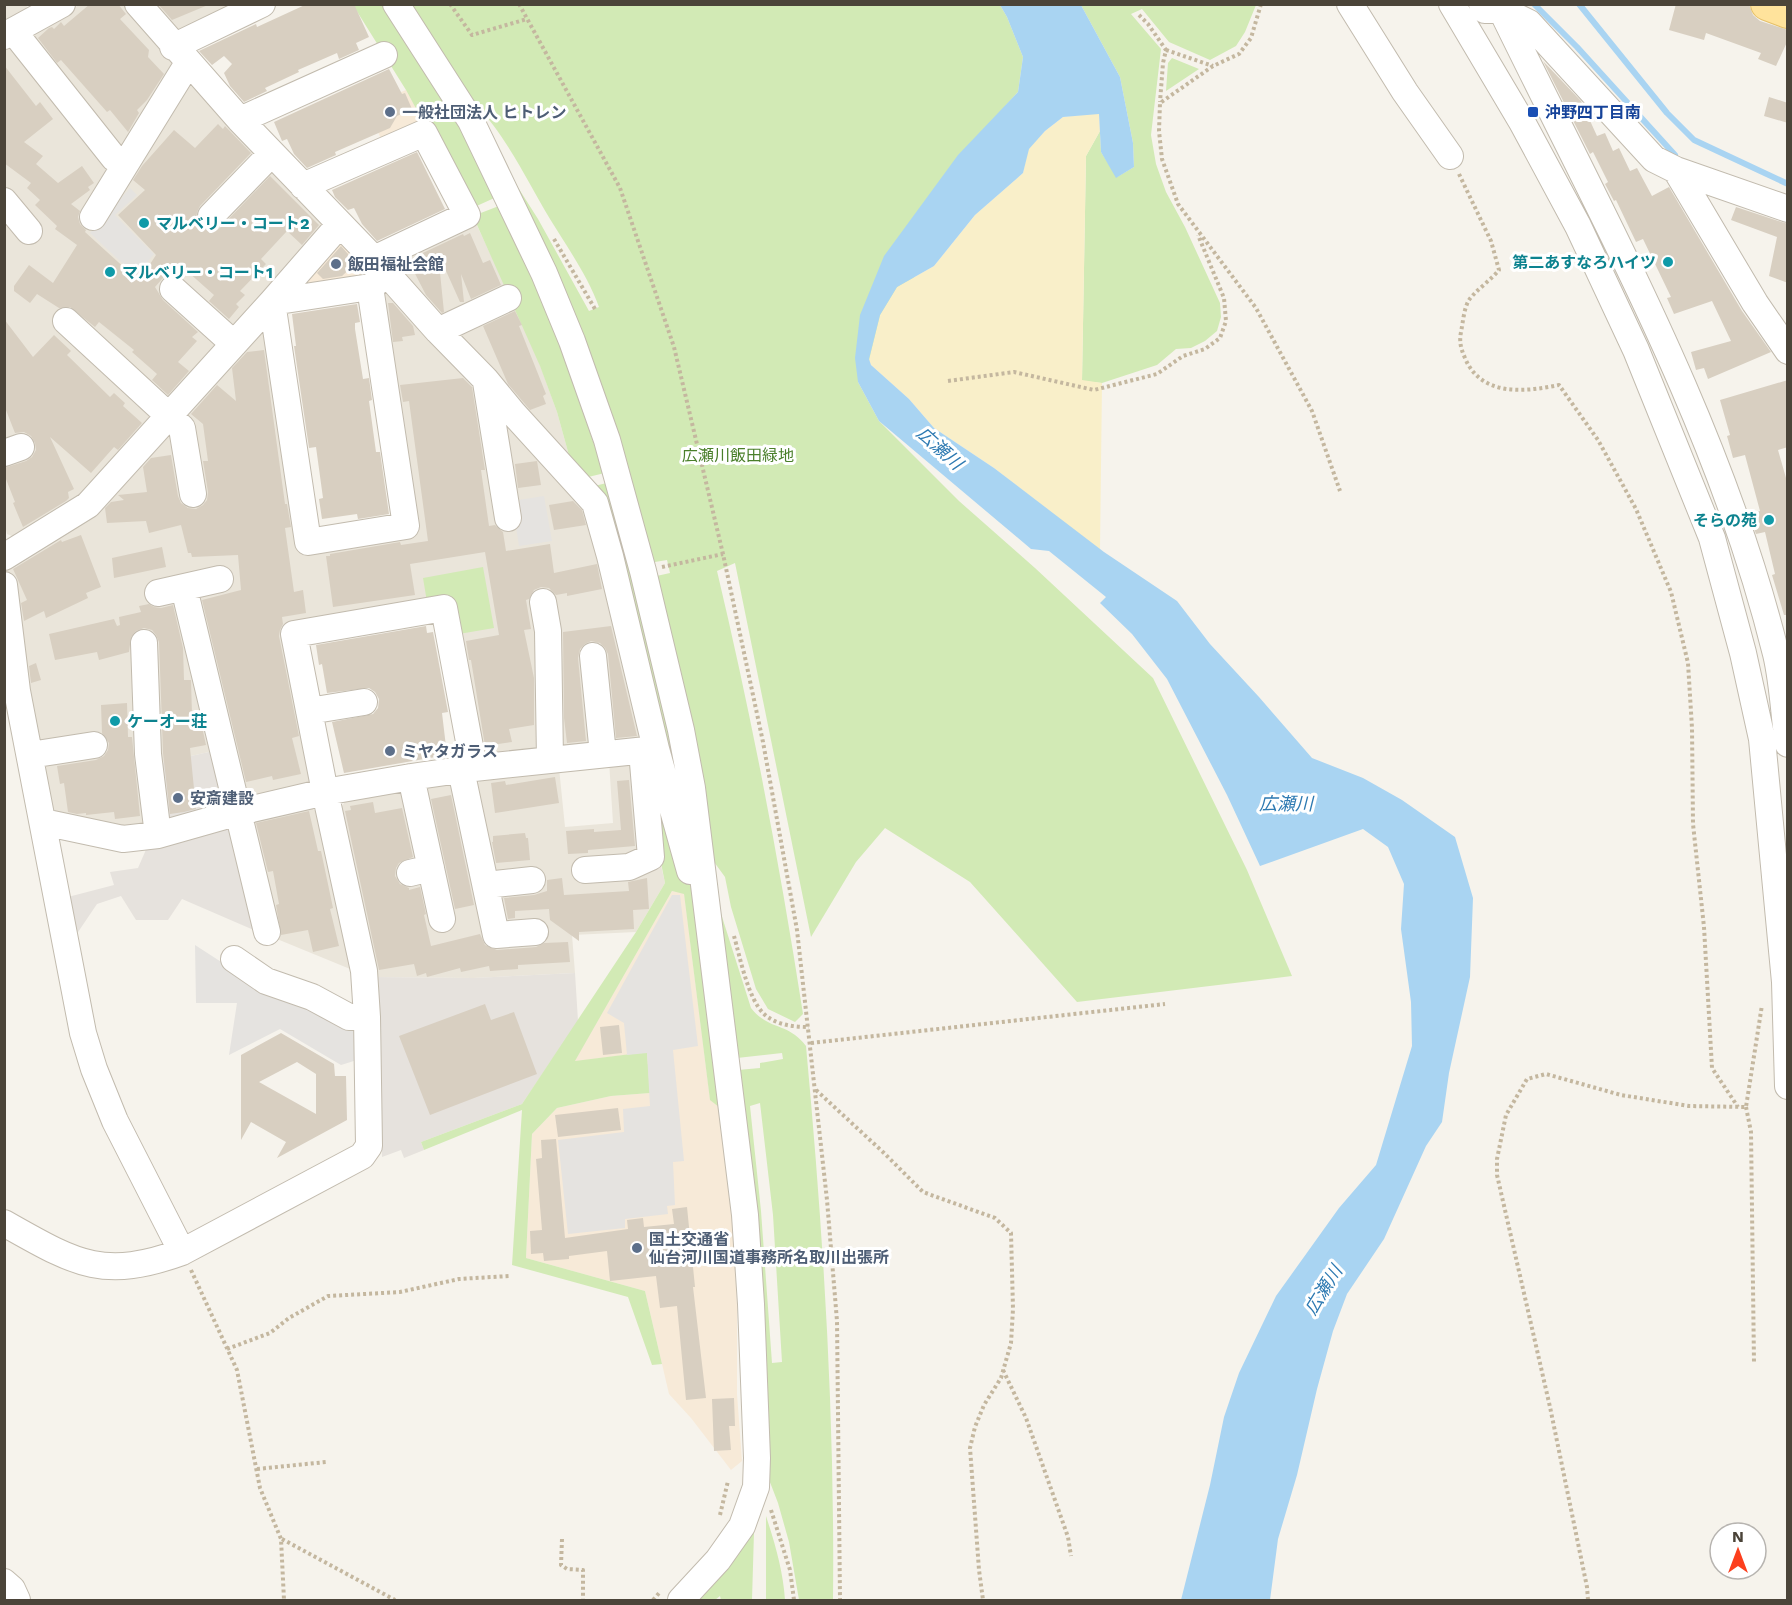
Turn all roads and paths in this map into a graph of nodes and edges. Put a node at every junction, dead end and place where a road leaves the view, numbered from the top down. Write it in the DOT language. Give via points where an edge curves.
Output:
graph roads {
  1 [pos="138,4"];
  2 [pos="262,4"];
  3 [pos="396,4"];
  4 [pos="450,4"];
  5 [pos="519,4"];
  6 [pos="1261,4"];
  7 [pos="1350,4"];
  8 [pos="1452,4"];
  9 [pos="1767,4"];
  10 [pos="48,8"];
  11 [pos="1489,8"];
  12 [pos="1788,12"];
  13 [pos="1139,15"];
  14 [pos="527,19"];
  15 [pos="9,34"];
  16 [pos="1166,50"];
  17 [pos="181,55"];
  18 [pos="384,55"];
  19 [pos="1213,66"];
  20 [pos="1160,103"];
  21 [pos="240,120"];
  22 [pos="1522,122"];
  23 [pos="272,153"];
  24 [pos="1450,156"];
  25 [pos="114,158"];
  26 [pos="1676,170"];
  27 [pos="303,186"];
  28 [pos="4,201"];
  29 [pos="1788,209"];
  30 [pos="211,216"];
  31 [pos="93,217"];
  32 [pos="340,224"];
  33 [pos="1195,229"];
  34 [pos="29,231"];
  35 [pos="378,273"];
  36 [pos="173,289"];
  37 [pos="508,298"];
  38 [pos="272,302"];
  39 [pos="66,321"];
  40 [pos="438,331"];
  41 [pos="234,344"];
  42 [pos="1788,351"];
  43 [pos="485,379"];
  44 [pos="948,381"];
  45 [pos="170,416"];
  46 [pos="1340,491"];
  47 [pos="193,494"];
  48 [pos="508,518"];
  49 [pos="723,554"];
  50 [pos="4,557"];
  51 [pos="668,566"];
  52 [pos="220,579"];
  53 [pos="4,585"];
  54 [pos="184,588"];
  55 [pos="158,593"];
  56 [pos="543,602"];
  57 [pos="144,643"];
  58 [pos="593,656"];
  59 [pos="364,702"];
  60 [pos="309,711"];
  61 [pos="1788,744"];
  62 [pos="94,745"];
  63 [pos="649,750"];
  64 [pos="603,754"];
  65 [pos="30,755"];
  66 [pos="550,760"];
  67 [pos="468,769"];
  68 [pos="411,777"];
  69 [pos="325,792"];
  70 [pos="239,812"];
  71 [pos="43,822"];
  72 [pos="158,835"];
  73 [pos="1780,846"];
  74 [pos="585,870"];
  75 [pos="532,880"];
  76 [pos="486,885"];
  77 [pos="704,885"];
  78 [pos="442,918"];
  79 [pos="732,931"];
  80 [pos="267,932"];
  81 [pos="535,932"];
  82 [pos="234,959"];
  83 [pos="1785,982"];
  84 [pos="1165,1004"];
  85 [pos="367,1017"];
  86 [pos="809,1028"];
  87 [pos="811,1043"];
  88 [pos="1788,1086"];
  89 [pos="815,1090"];
  90 [pos="1738,1107"];
  91 [pos="1746,1107"];
  92 [pos="4,1223"];
  93 [pos="182,1252"];
  94 [pos="509,1276"];
  95 [pos="227,1349"];
  96 [pos="1754,1363"];
  97 [pos="1003,1369"];
  98 [pos="326,1462"];
  99 [pos="257,1469"];
  100 [pos="757,1473"];
  101 [pos="728,1481"];
  102 [pos="717,1521"];
  103 [pos="281,1539"];
  104 [pos="562,1539"];
  105 [pos="1071,1556"];
  106 [pos="4,1582"];
  107 [pos="672,1594"];
  108 [pos="17,1600"];
  109 [pos="284,1600"];
  110 [pos="394,1600"];
  111 [pos="583,1600"];
  112 [pos="653,1600"];
  113 [pos="794,1600"];
  114 [pos="840,1600"];
  115 [pos="983,1600"];
  116 [pos="1588,1600"];
  1 -- 17 [label="street"];
  2 -- 17 [label="street"];
  3 -- 77 [label="street" via="471,121 510,200 572,341 607,440 681,730"];
  4 -- 14 [label="path" via="472,35"];
  5 -- 14 [label="path"];
  6 -- 19 [label="path" via="1251,38 1239,54"];
  7 -- 24 [label="street"];
  8 -- 22 [label="street"];
  9 -- 12 [label="main road"];
  10 -- 15 [label="street"];
  11 -- 22 [label="street"];
  11 -- 26 [label="street" via="1529,23 1654,159"];
  11 -- 61 [label="street" via="1634,278 1713,455 1776,656"];
  13 -- 16 [label="path"];
  14 -- 49 [label="path" via="620,188 674,347"];
  15 -- 25 [label="street"];
  16 -- 19 [label="path"];
  16 -- 20 [label="path"];
  17 -- 21 [label="street"];
  17 -- 31 [label="street"];
  18 -- 21 [label="street"];
  19 -- 20 [label="path"];
  20 -- 33 [label="path" via="1162,159 1178,204"];
  21 -- 23 [label="street"];
  22 -- 73 [label="street" via="1578,226 1636,350 1712,538 1762,739"];
  23 -- 27 [label="street"];
  23 -- 30 [label="street"];
  24 -- 90 [label="path" via="1491,241 1499,270 1468,300 1459,341 1466,361 1474,374 1491,385 1532,390 1559,385 1598,440 1636,509 1671,592 1688,663 1693,824 1712,1068"];
  26 -- 29 [label="street"];
  26 -- 42 [label="street"];
  27 -- 32 [label="street"];
  27 -- 35 [label="street" via="424,132 467,214"];
  28 -- 34 [label="street"];
  32 -- 35 [label="street"];
  32 -- 38 [label="street"];
  33 -- 44 [label="path" via="1224,298 1226,321 1220,338 1205,349 1183,356 1157,374 1094,390 1014,372"];
  33 -- 46 [label="path" via="1256,308 1312,411"];
  35 -- 38 [label="street"];
  35 -- 38 [label="street" via="406,526 308,542"];
  35 -- 40 [label="street"];
  36 -- 41 [label="street"];
  37 -- 40 [label="street"];
  38 -- 41 [label="street"];
  39 -- 45 [label="street"];
  40 -- 43 [label="street"];
  41 -- 45 [label="street"];
  43 -- 48 [label="street"];
  43 -- 63 [label="street" via="595,503 610,556"];
  45 -- 47 [label="street" via="182,428"];
  45 -- 50 [label="street" via="88,506"];
  49 -- 51 [label="path"];
  49 -- 86 [label="path" via="795,918"];
  52 -- 54 [label="street"];
  53 -- 65 [label="street" via="17,691"];
  54 -- 55 [label="street"];
  54 -- 70 [label="street"];
  56 -- 66 [label="street" via="548,631"];
  57 -- 72 [label="street" via="148,754"];
  58 -- 64 [label="street"];
  59 -- 60 [label="street"];
  60 -- 67 [label="street" via="294,634 444,608"];
  60 -- 69 [label="street"];
  62 -- 65 [label="street"];
  63 -- 64 [label="street"];
  63 -- 74 [label="street" via="651,856 628,867"];
  63 -- 77 [label="street" via="693,882"];
  64 -- 66 [label="street"];
  65 -- 71 [label="street"];
  66 -- 67 [label="street"];
  67 -- 68 [label="street"];
  67 -- 76 [label="street"];
  68 -- 69 [label="street"];
  68 -- 78 [label="street" via="421,870"];
  69 -- 70 [label="street"];
  69 -- 85 [label="street" via="364,971"];
  70 -- 72 [label="street"];
  70 -- 80 [label="street"];
  71 -- 72 [label="street" via="123,839"];
  71 -- 93 [label="street" via="75,997 94,1069 115,1121"];
  73 -- 83 [label="street"];
  75 -- 76 [label="street"];
  76 -- 81 [label="street" via="496,935"];
  77 -- 100 [label="street" via="745,1215"];
  79 -- 86 [label="path" via="758,1006 766,1016 790,1027"];
  82 -- 85 [label="street" via="266,981 312,997 349,1017"];
  83 -- 88 [label="street"];
  83 -- 91 [label="path" via="1764,997"];
  84 -- 87 [label="path"];
  85 -- 93 [label="street" via="366,1151"];
  86 -- 87 [label="path"];
  87 -- 89 [label="path"];
  89 -- 97 [label="path" via="922,1192 995,1218 1011,1233 1013,1309 1011,1342"];
  89 -- 114 [label="path" via="837,1321"];
  90 -- 91 [label="path"];
  90 -- 116 [label="path" via="1689,1106 1621,1095 1546,1074 1527,1079 1506,1115 1497,1175 1550,1407"];
  91 -- 96 [label="path" via="1751,1132"];
  92 -- 93 [label="street" via="64,1256 93,1266 128,1267"];
  93 -- 95 [label="path"];
  94 -- 95 [label="path" via="459,1279 400,1292 328,1296 270,1333"];
  95 -- 99 [label="path" via="244,1398"];
  97 -- 105 [label="path" via="1026,1418 1068,1537"];
  97 -- 115 [label="path" via="984,1405 970,1448"];
  98 -- 99 [label="path"];
  99 -- 103 [label="path" via="268,1512"];
  100 -- 107 [label="street" via="742,1526 718,1560"];
  100 -- 113 [label="path" via="790,1570"];
  101 -- 102 [label="path"];
  103 -- 109 [label="path"];
  103 -- 110 [label="path"];
  104 -- 111 [label="path" via="561,1566 583,1570"];
  106 -- 108 [label="street"];
  107 -- 112 [label="path"];
}
